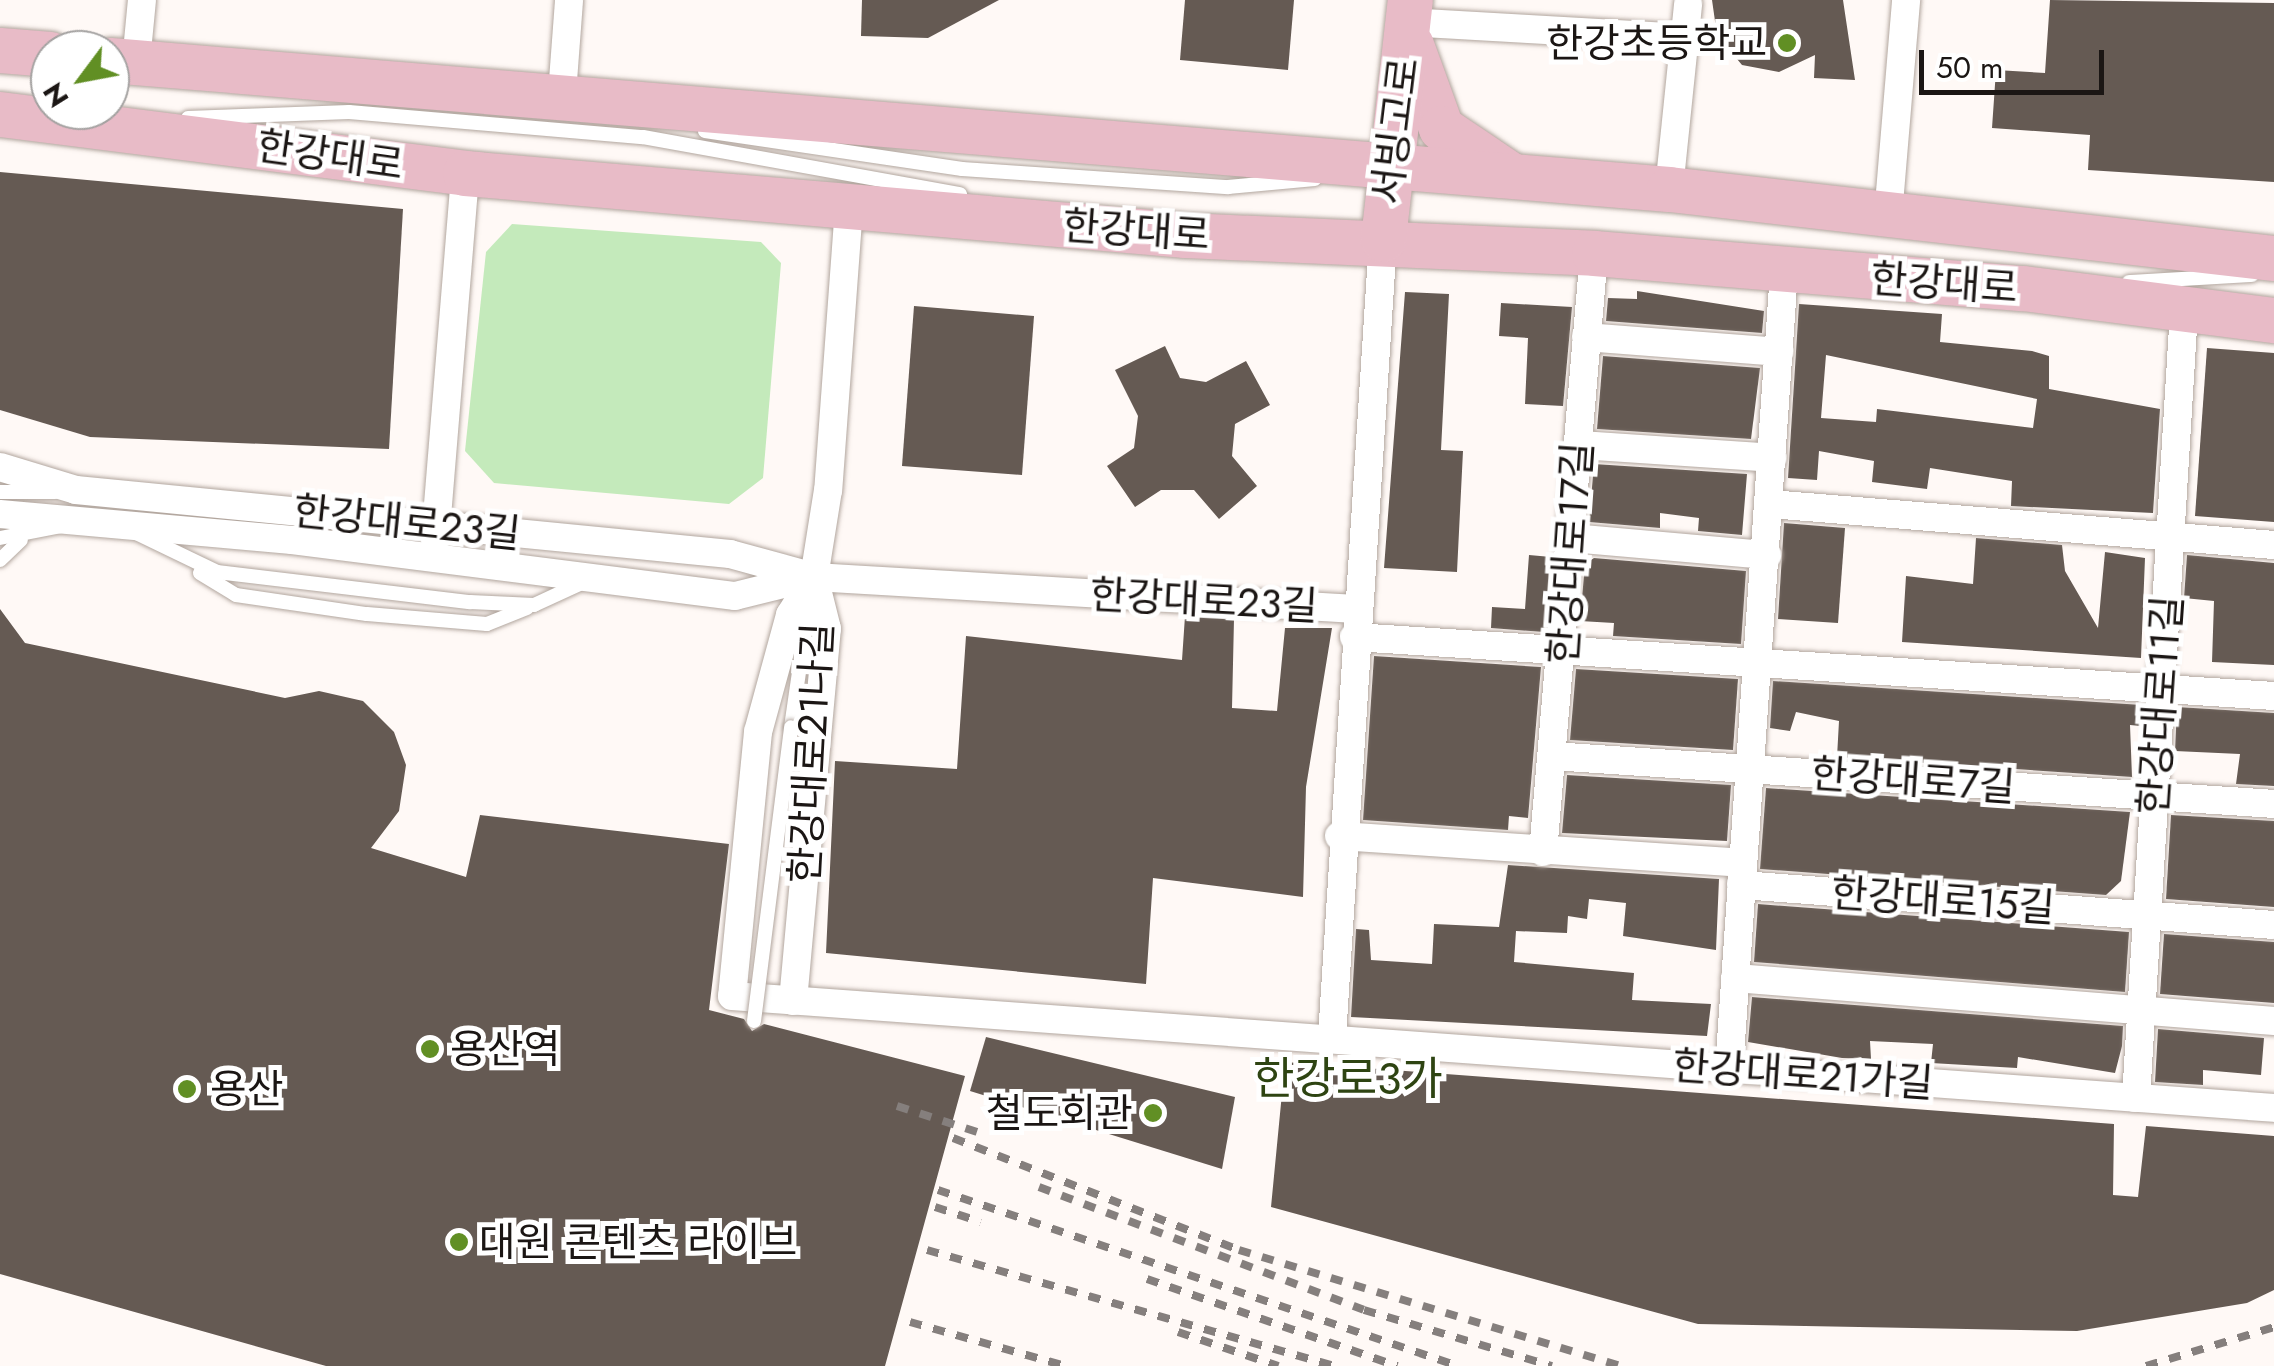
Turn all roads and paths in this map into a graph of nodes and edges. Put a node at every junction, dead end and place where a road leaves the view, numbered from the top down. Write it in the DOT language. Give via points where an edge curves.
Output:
graph roads {
  1 [pos="142,0"];
  2 [pos="570,0"];
  3 [pos="1906,0"];
  4 [pos="1688,4"];
  5 [pos="1408,19"];
  6 [pos="1685,38"];
  7 [pos="130,39"];
  8 [pos="0,50"];
  9 [pos="30,52"];
  10 [pos="130,62"];
  11 [pos="451,88"];
  12 [pos="562,94"];
  13 [pos="0,114"];
  14 [pos="30,117"];
  15 [pos="130,120"];
  16 [pos="130,129"];
  17 [pos="465,173"];
  18 [pos="1390,173"];
  19 [pos="1544,182"];
  20 [pos="1669,190"];
  21 [pos="849,207"];
  22 [pos="1888,216"];
  23 [pos="1186,235"];
  24 [pos="1383,239"];
  25 [pos="1594,254"];
  26 [pos="2267,264"];
  27 [pos="1784,271"];
  28 [pos="2023,288"];
  29 [pos="2184,312"];
  30 [pos="2274,320"];
  31 [pos="1586,337"];
  32 [pos="1779,352"];
  33 [pos="1579,445"];
  34 [pos="1773,458"];
  35 [pos="0,468"];
  36 [pos="76,490"];
  37 [pos="0,492"];
  38 [pos="1770,504"];
  39 [pos="10,525"];
  40 [pos="436,525"];
  41 [pos="125,526"];
  42 [pos="2170,536"];
  43 [pos="1571,538"];
  44 [pos="2274,545"];
  45 [pos="1767,555"];
  46 [pos="174,557"];
  47 [pos="434,558"];
  48 [pos="0,560"];
  49 [pos="814,577"];
  50 [pos="594,578"];
  51 [pos="534,605"];
  52 [pos="1355,623"];
  53 [pos="1565,647"];
  54 [pos="1761,658"];
  55 [pos="2161,688"];
  56 [pos="2274,696"];
  57 [pos="1552,756"];
  58 [pos="1754,769"];
  59 [pos="2154,796"];
  60 [pos="2274,804"];
  61 [pos="1338,836"];
  62 [pos="1542,852"];
  63 [pos="1741,874"];
  64 [pos="2146,915"];
  65 [pos="2274,925"];
  66 [pos="1735,978"];
  67 [pos="793,1001"];
  68 [pos="2141,1013"];
  69 [pos="2274,1021"];
  70 [pos="754,1022"];
  71 [pos="1332,1036"];
  72 [pos="1729,1070"];
  73 [pos="2136,1098"];
  74 [pos="2274,1108"];
  1 -- 7 [label="street"];
  2 -- 12 [label="street"];
  3 -- 22 [label="street"];
  4 -- 6 [label="street"];
  5 -- 6 [label="street, 서빙고로"];
  5 -- 18 [label="main road, 서빙고로"];
  5 -- 19 [label="main road" via="1441,128 1484,164"];
  6 -- 20 [label="street"];
  8 -- 9 [label="main road"];
  10 -- 11 [label="main road, 한강대로"];
  11 -- 12 [label="main road, 한강대로"];
  11 -- 18 [label="lane" via="962,169 1228,187"];
  12 -- 18 [label="main road, 한강대로"];
  13 -- 14 [label="main road, 한강대로"];
  15 -- 23 [label="lane" via="349,112 643,137"];
  16 -- 17 [label="main road, 한강대로"];
  17 -- 21 [label="main road, 한강대로"];
  17 -- 40 [label="street"];
  18 -- 19 [label="main road, 한강대로"];
  18 -- 24 [label="main road, 서빙고로"];
  19 -- 20 [label="main road, 한강대로"];
  20 -- 22 [label="main road, 한강대로"];
  21 -- 23 [label="main road, 한강대로"];
  21 -- 49 [label="street"];
  22 -- 26 [label="main road, 한강대로"];
  23 -- 24 [label="main road, 한강대로"];
  24 -- 25 [label="main road, 한강대로"];
  24 -- 52 [label="street"];
  25 -- 27 [label="main road, 한강대로"];
  25 -- 31 [label="street, 한강대로17길"];
  26 -- 28 [label="lane"];
  27 -- 28 [label="main road, 한강대로"];
  27 -- 32 [label="street"];
  28 -- 29 [label="main road, 한강대로"];
  29 -- 30 [label="main road, 한강대로"];
  29 -- 42 [label="street, 한강대로11길"];
  31 -- 32 [label="street"];
  31 -- 33 [label="street, 한강대로17길"];
  32 -- 34 [label="street"];
  33 -- 34 [label="street"];
  33 -- 43 [label="street, 한강대로17길"];
  34 -- 38 [label="street"];
  35 -- 36 [label="street, 한강대로23길"];
  36 -- 39 [label="lane"];
  36 -- 40 [label="street, 한강대로23길"];
  37 -- 39 [label="lane"];
  38 -- 42 [label="street"];
  38 -- 45 [label="street"];
  39 -- 41 [label="street, 한강대로23길"];
  39 -- 48 [label="lane"];
  40 -- 47 [label="street"];
  40 -- 49 [label="street, 한강대로23길" via="730,554"];
  41 -- 46 [label="lane"];
  41 -- 47 [label="street, 한강대로23길"];
  42 -- 44 [label="street"];
  42 -- 55 [label="street, 한강대로11길"];
  43 -- 45 [label="street"];
  43 -- 53 [label="street, 한강대로17길"];
  45 -- 54 [label="street"];
  46 -- 51 [label="lane" via="217,572"];
  46 -- 51 [label="lane" via="236,595 367,614 487,624"];
  47 -- 50 [label="street, 한강대로23길"];
  49 -- 50 [label="street, 한강대로23길" via="735,596"];
  49 -- 52 [label="street, 한강대로23길"];
  49 -- 67 [label="street, 한강대로21나길" via="827,629"];
  49 -- 67 [label="street, 한강대로21나길" via="790,615 758,732 732,996"];
  49 -- 70 [label="lane, bridge"];
  50 -- 51 [label="lane"];
  52 -- 53 [label="street, 한강대로23길"];
  52 -- 61 [label="street"];
  53 -- 54 [label="street, 한강대로23길"];
  53 -- 57 [label="street, 한강대로17길"];
  54 -- 55 [label="street"];
  54 -- 58 [label="street"];
  55 -- 56 [label="street"];
  55 -- 59 [label="street, 한강대로11길"];
  57 -- 58 [label="street, 한강대로7길"];
  57 -- 62 [label="street, 한강대로17길"];
  58 -- 59 [label="street, 한강대로7길"];
  58 -- 63 [label="street"];
  59 -- 60 [label="street, 한강대로7길"];
  59 -- 64 [label="street, 한강대로11길"];
  61 -- 62 [label="street, 한강대로15길"];
  61 -- 71 [label="street"];
  62 -- 63 [label="street, 한강대로15길"];
  63 -- 64 [label="street, 한강대로15길"];
  63 -- 66 [label="street"];
  64 -- 65 [label="street"];
  64 -- 68 [label="street, 한강대로11길"];
  66 -- 68 [label="street"];
  66 -- 72 [label="street"];
  67 -- 71 [label="street, 한강대로21나길"];
  68 -- 69 [label="street"];
  68 -- 73 [label="street, 한강대로11길"];
  71 -- 72 [label="street, 한강대로21가길"];
  72 -- 73 [label="street, 한강대로21가길"];
  73 -- 74 [label="street, 한강대로21가길"];
}
